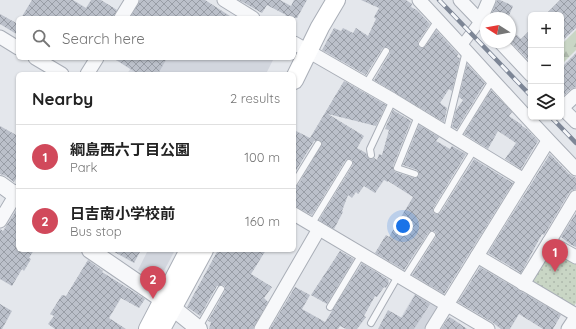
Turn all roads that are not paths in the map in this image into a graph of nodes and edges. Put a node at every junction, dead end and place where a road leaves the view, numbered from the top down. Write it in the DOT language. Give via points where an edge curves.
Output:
graph roads {
  1 [pos="132,0"];
  2 [pos="322,0"];
  3 [pos="336,0"];
  4 [pos="419,0"];
  5 [pos="460,0"];
  6 [pos="489,0"];
  7 [pos="229,1"];
  8 [pos="486,12"];
  9 [pos="122,16"];
  10 [pos="250,16"];
  11 [pos="438,20"];
  12 [pos="480,21"];
  13 [pos="480,28"];
  14 [pos="0,37"];
  15 [pos="422,44"];
  16 [pos="16,47"];
  17 [pos="464,47"];
  18 [pos="506,48"];
  19 [pos="297,50"];
  20 [pos="386,52"];
  21 [pos="38,60"];
  22 [pos="96,60"];
  23 [pos="291,60"];
  24 [pos="296,60"];
  25 [pos="296,60"];
  26 [pos="59,72"];
  27 [pos="88,72"];
  28 [pos="284,72"];
  29 [pos="295,72"];
  30 [pos="528,72"];
  31 [pos="493,80"];
  32 [pos="366,84"];
  33 [pos="576,95"];
  34 [pos="393,100"];
  35 [pos="564,105"];
  36 [pos="564,109"];
  37 [pos="418,116"];
  38 [pos="576,122"];
  39 [pos="451,136"];
  40 [pos="548,141"];
  41 [pos="318,144"];
  42 [pos="474,150"];
  43 [pos="371,155"];
  44 [pos="349,163"];
  45 [pos="576,169"];
  46 [pos="415,174"];
  47 [pos="296,180"];
  48 [pos="524,180"];
  49 [pos="0,184"];
  50 [pos="16,193"];
  51 [pos="16,196"];
  52 [pos="576,197"];
  53 [pos="437,210"];
  54 [pos="296,215"];
  55 [pos="0,221"];
  56 [pos="315,227"];
  57 [pos="432,235"];
  58 [pos="549,242"];
  59 [pos="93,252"];
  60 [pos="188,252"];
  61 [pos="203,252"];
  62 [pos="362,254"];
  63 [pos="477,256"];
  64 [pos="576,257"];
  65 [pos="401,278"];
  66 [pos="523,284"];
  67 [pos="221,289"];
  68 [pos="167,304"];
  69 [pos="447,305"];
  70 [pos="330,307"];
  71 [pos="576,316"];
  72 [pos="370,323"];
  73 [pos="198,328"];
  74 [pos="148,329"];
  75 [pos="161,329"];
  76 [pos="261,329"];
  77 [pos="432,329"];
  78 [pos="488,329"];
  79 [pos="568,329"];
  1 -- 9 [label="street"];
  2 -- 19 [label="main road"];
  3 -- 19 [label="main road" via="320,27"];
  4 -- 11 [label="street"];
  5 -- 12 [label="street"];
  6 -- 8 [label="street"];
  7 -- 10 [label="street"];
  11 -- 15 [label="lane"];
  11 -- 17 [label="street"];
  13 -- 17 [label="street"];
  14 -- 16 [label="street"];
  17 -- 31 [label="street"];
  17 -- 39 [label="lane"];
  18 -- 30 [label="street"];
  19 -- 24 [label="main road"];
  19 -- 32 [label="street"];
  20 -- 32 [label="lane"];
  21 -- 26 [label="street"];
  22 -- 27 [label="street"];
  23 -- 28 [label="main road"];
  25 -- 29 [label="main road"];
  31 -- 39 [label="lane"];
  31 -- 40 [label="street"];
  32 -- 34 [label="street"];
  33 -- 35 [label="street"];
  34 -- 37 [label="street"];
  34 -- 43 [label="lane" via="370,149"];
  36 -- 38 [label="street"];
  37 -- 39 [label="street"];
  37 -- 46 [label="lane" via="397,168"];
  39 -- 42 [label="street"];
  40 -- 45 [label="street"];
  40 -- 48 [label="street"];
  41 -- 47 [label="lane"];
  42 -- 48 [label="street"];
  42 -- 53 [label="lane"];
  44 -- 56 [label="lane"];
  48 -- 63 [label="street"];
  49 -- 50 [label="street"];
  51 -- 55 [label="street"];
  52 -- 58 [label="street"];
  54 -- 56 [label="street"];
  56 -- 62 [label="street"];
  56 -- 76 [label="street"];
  57 -- 65 [label="lane"];
  58 -- 64 [label="street"];
  58 -- 66 [label="street"];
  59 -- 68 [label="street"];
  60 -- 68 [label="main road"];
  61 -- 68 [label="main road"];
  62 -- 65 [label="street"];
  62 -- 70 [label="lane"];
  63 -- 66 [label="street"];
  63 -- 69 [label="street"];
  65 -- 69 [label="street"];
  65 -- 72 [label="lane"];
  66 -- 71 [label="street"];
  67 -- 73 [label="lane"];
  68 -- 73 [label="street"];
  68 -- 74 [label="main road"];
  68 -- 75 [label="main road"];
  69 -- 77 [label="street"];
  69 -- 78 [label="street"];
  71 -- 79 [label="street"];
}
